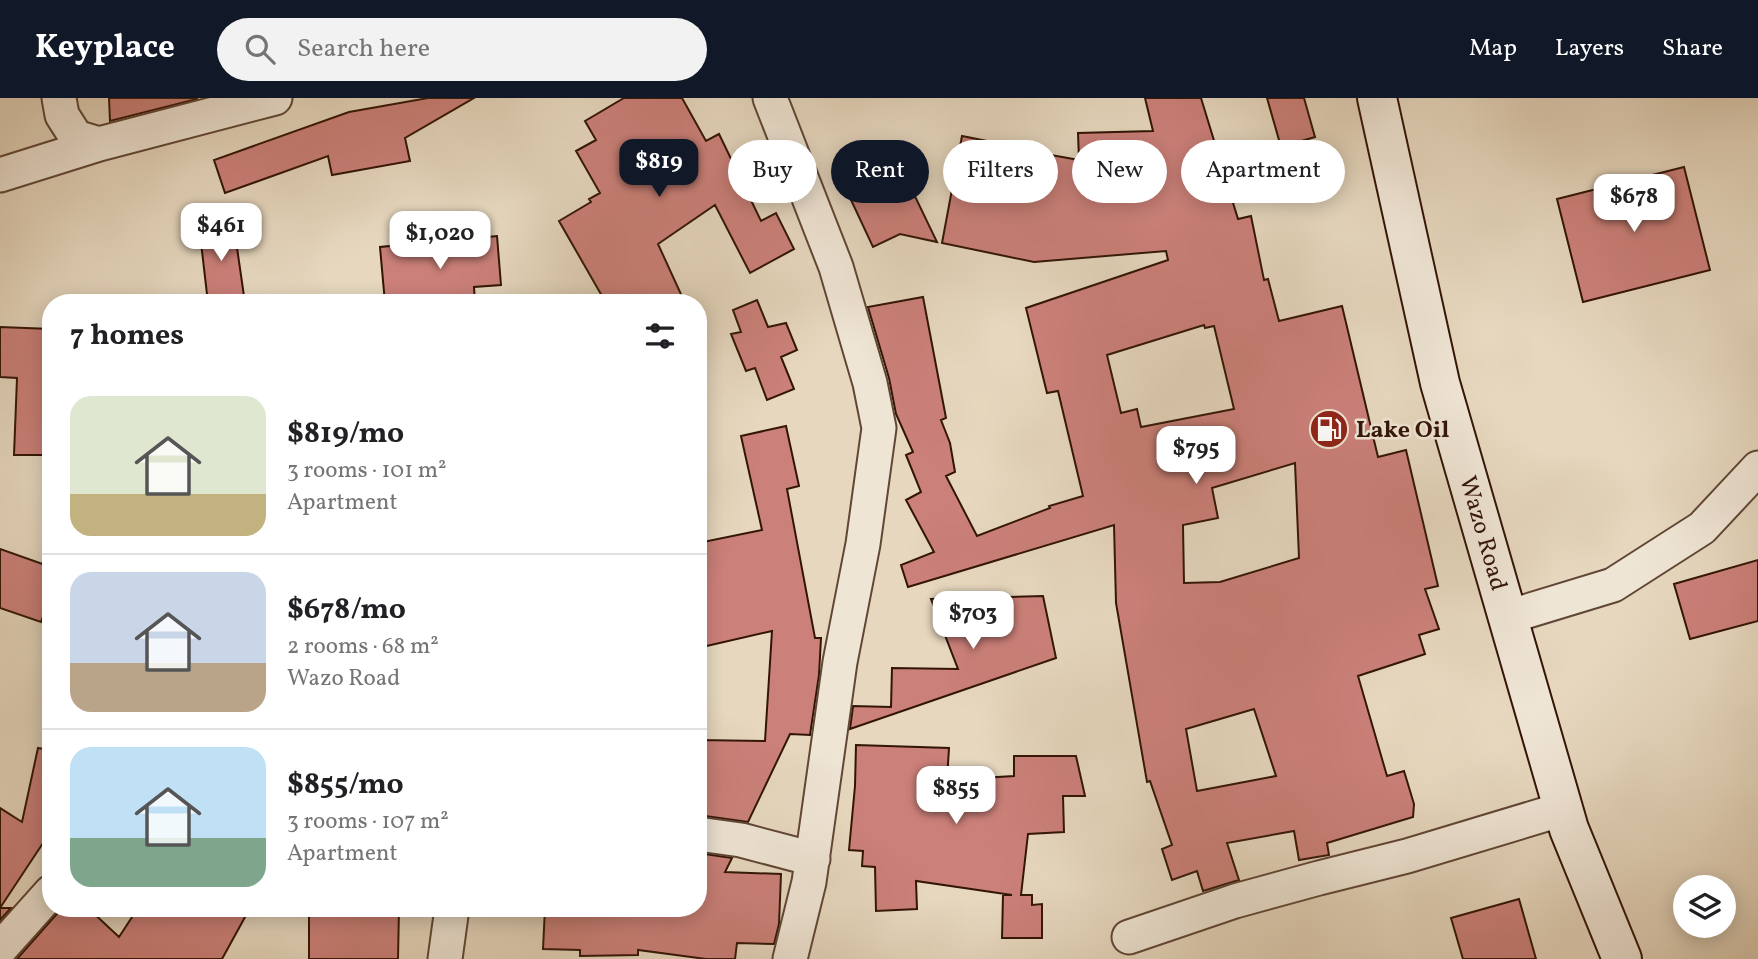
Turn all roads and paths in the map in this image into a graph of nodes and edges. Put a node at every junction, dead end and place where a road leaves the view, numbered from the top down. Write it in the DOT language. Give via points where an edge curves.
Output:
graph roads {
  1 [pos="59,98"];
  2 [pos="275,98"];
  3 [pos="770,98"];
  4 [pos="1377,98"];
  5 [pos="99,144"];
  6 [pos="0,175"];
  7 [pos="1758,468"];
  8 [pos="1508,617"];
  9 [pos="1563,809"];
  10 [pos="707,835"];
  11 [pos="813,859"];
  12 [pos="42,902"];
  13 [pos="451,917"];
  14 [pos="1129,937"];
  15 [pos="0,949"];
  16 [pos="445,959"];
  17 [pos="790,959"];
  18 [pos="1622,959"];
  1 -- 5 [label="street" via="62,115 76,138"];
  2 -- 5 [label="street"];
  3 -- 11 [label="street" via="836,267 879,428"];
  4 -- 8 [label="main road, Wazo Road" via="1440,383"];
  5 -- 6 [label="street"];
  7 -- 8 [label="street" via="1702,528 1613,584"];
  8 -- 9 [label="main road, Wazo Road"];
  9 -- 14 [label="street" via="1235,901"];
  9 -- 18 [label="main road, Wazo Road"];
  10 -- 11 [label="street"];
  11 -- 17 [label="street"];
  12 -- 15 [label="street"];
  13 -- 16 [label="street"];
}
